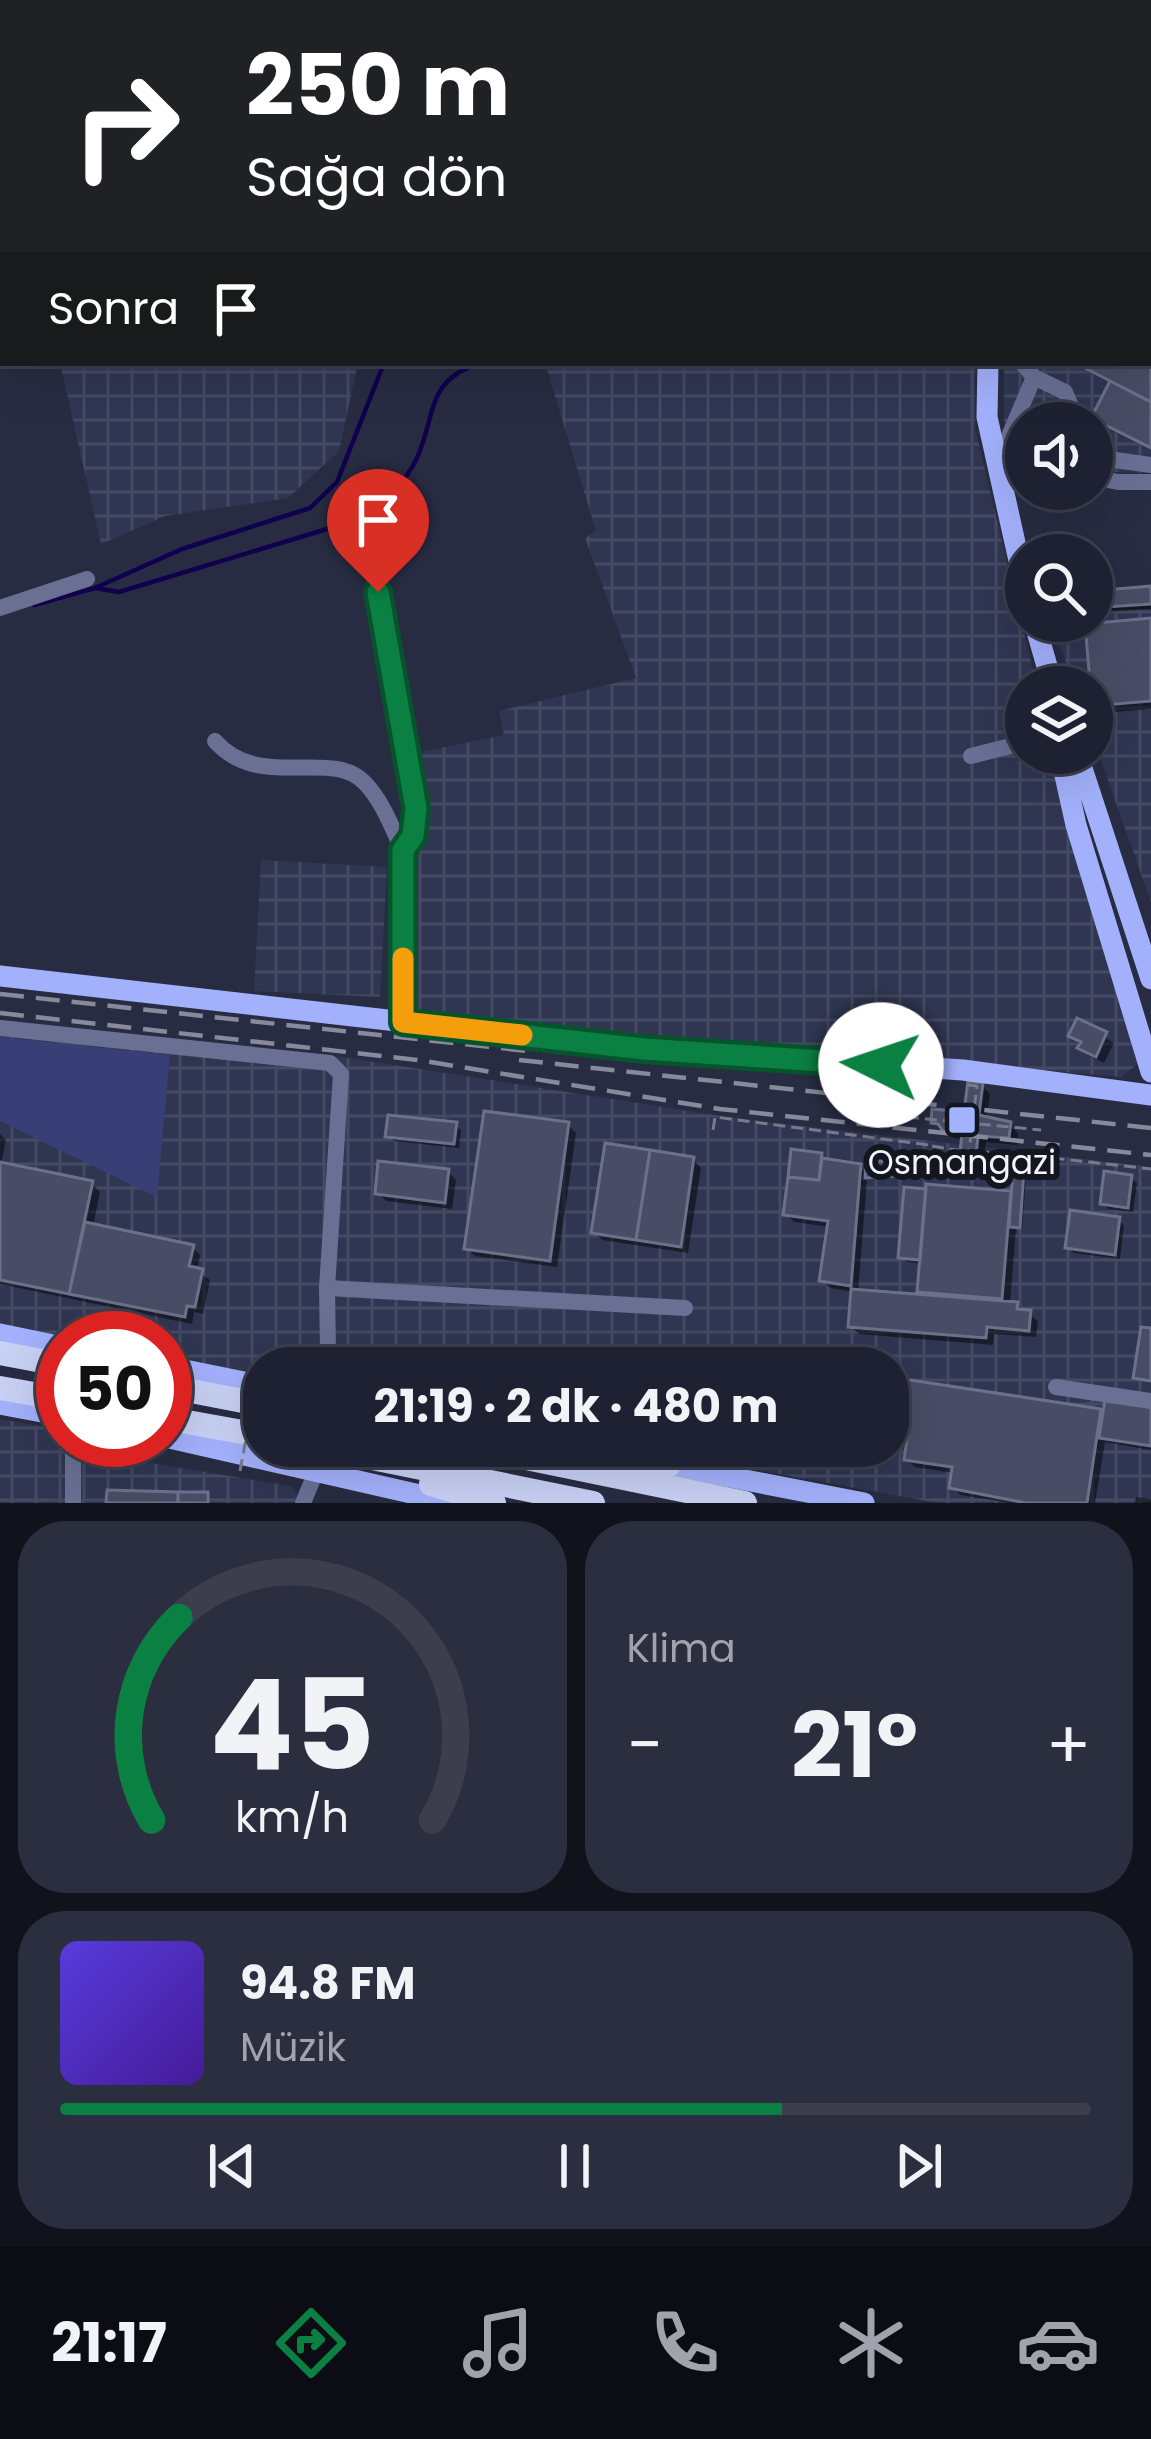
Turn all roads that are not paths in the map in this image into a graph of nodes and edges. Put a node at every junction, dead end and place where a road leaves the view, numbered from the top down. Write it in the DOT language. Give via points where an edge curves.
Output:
graph roads {
  1 [pos="988,366"];
  2 [pos="1028,370"];
  3 [pos="1018,402"];
  4 [pos="1069,402"];
  5 [pos="1005,452"];
  6 [pos="1113,460"];
  7 [pos="1151,465"];
  8 [pos="1113,481"];
  9 [pos="1151,482"];
  10 [pos="87,579"];
  11 [pos="378,592"];
  12 [pos="0,608"];
  13 [pos="215,741"];
  14 [pos="1005,747"];
  15 [pos="971,756"];
  16 [pos="1068,774"];
  17 [pos="1072,774"];
  18 [pos="1082,774"];
  19 [pos="1094,774"];
  20 [pos="1095,832"];
  21 [pos="403,850"];
  22 [pos="1151,938"];
  23 [pos="0,976"];
  24 [pos="1151,980"];
  25 [pos="403,1022"];
  26 [pos="0,1028"];
  27 [pos="1151,1028"];
  28 [pos="1150,1084"];
  29 [pos="327,1288"];
  30 [pos="685,1308"];
  31 [pos="0,1334"];
  32 [pos="36,1341"];
  33 [pos="328,1347"];
  34 [pos="0,1353"];
  35 [pos="36,1360"];
  36 [pos="192,1371"];
  37 [pos="243,1382"];
  38 [pos="1056,1387"];
  39 [pos="0,1388"];
  40 [pos="192,1391"];
  41 [pos="36,1394"];
  42 [pos="1151,1401"];
  43 [pos="243,1402"];
  44 [pos="0,1403"];
  45 [pos="36,1410"];
  46 [pos="192,1423"];
  47 [pos="243,1432"];
  48 [pos="192,1441"];
  49 [pos="243,1448"];
  50 [pos="73,1467"];
  51 [pos="313,1467"];
  52 [pos="343,1467"];
  53 [pos="388,1467"];
  54 [pos="417,1467"];
  55 [pos="568,1467"];
  56 [pos="680,1467"];
  57 [pos="73,1503"];
  58 [pos="303,1503"];
  59 [pos="455,1503"];
  60 [pos="494,1503"];
  61 [pos="593,1503"];
  62 [pos="745,1503"];
  63 [pos="864,1503"];
  1 -- 5 [label="main road" via="987,417"];
  2 -- 3 [label="street"];
  2 -- 4 [label="street"];
  6 -- 7 [label="street"];
  8 -- 9 [label="street"];
  10 -- 12 [label="street"];
  11 -- 21 [label="street" via="416,808"];
  13 -- 21 [label="street" via="238,763 345,769 379,801"];
  14 -- 15 [label="street"];
  16 -- 28 [label="main road"];
  17 -- 20 [label="main road"];
  18 -- 20 [label="main road"];
  19 -- 22 [label="main road"];
  20 -- 24 [label="main road"];
  20 -- 27 [label="main road"];
  21 -- 25 [label="street"];
  23 -- 25 [label="main road"];
  25 -- 28 [label="main road" via="644,1049"];
  26 -- 29 [label="street" via="330,1064 341,1074"];
  29 -- 30 [label="street"];
  29 -- 33 [label="street"];
  31 -- 32 [label="main road"];
  34 -- 35 [label="highway"];
  36 -- 37 [label="main road"];
  38 -- 42 [label="street"];
  39 -- 41 [label="highway"];
  40 -- 43 [label="highway"];
  44 -- 45 [label="main road"];
  46 -- 47 [label="highway"];
  48 -- 49 [label="main road"];
  50 -- 57 [label="street"];
  51 -- 58 [label="street"];
  52 -- 59 [label="main road"];
  53 -- 60 [label="highway"];
  54 -- 61 [label="highway"];
  55 -- 62 [label="highway"];
  56 -- 63 [label="main road"];
}
